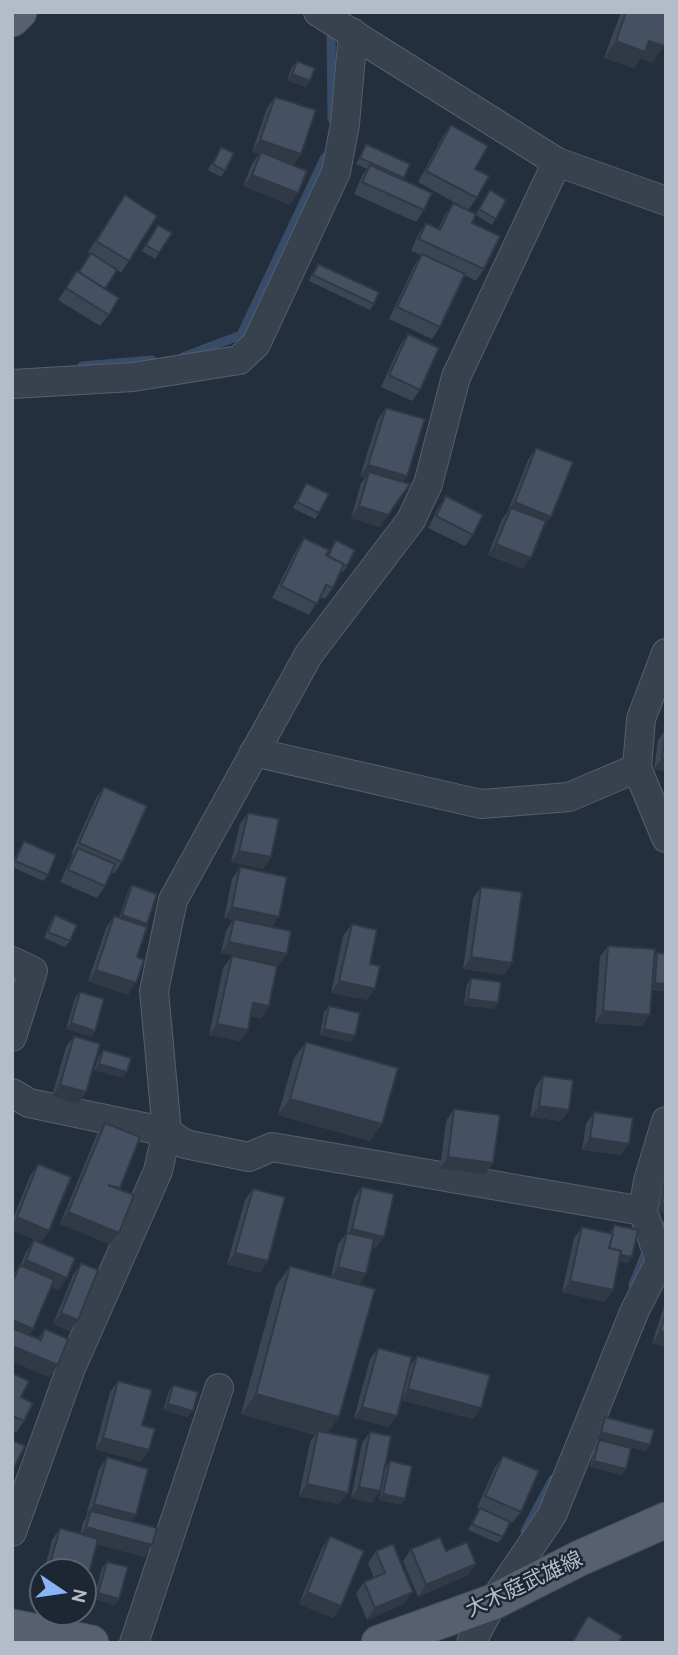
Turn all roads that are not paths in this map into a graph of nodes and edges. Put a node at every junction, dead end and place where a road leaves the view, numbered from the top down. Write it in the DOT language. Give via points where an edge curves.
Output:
graph roads {
  1 [pos="19,12"];
  2 [pos="319,13"];
  3 [pos="12,19"];
  4 [pos="353,33"];
  5 [pos="557,162"];
  6 [pos="666,201"];
  7 [pos="12,384"];
  8 [pos="666,653"];
  9 [pos="254,752"];
  10 [pos="637,768"];
  11 [pos="666,838"];
  12 [pos="12,961"];
  13 [pos="12,1037"];
  14 [pos="12,1093"];
  15 [pos="666,1121"];
  16 [pos="167,1132"];
  17 [pos="643,1211"];
  18 [pos="663,1260"];
  19 [pos="219,1388"];
  20 [pos="666,1520"];
  21 [pos="12,1532"];
  22 [pos="493,1602"];
  23 [pos="12,1627"];
  24 [pos="91,1643"];
  25 [pos="134,1643"];
  26 [pos="379,1643"];
  27 [pos="471,1643"];
  1 -- 3 [label="main road"];
  2 -- 4 [label="street"];
  4 -- 5 [label="street"];
  4 -- 7 [label="street" via="336,172 256,344 239,360 133,377"];
  5 -- 6 [label="street"];
  5 -- 9 [label="street" via="456,377 428,484 411,520 309,654"];
  8 -- 10 [label="street" via="641,719"];
  9 -- 10 [label="street" via="481,804 569,797"];
  9 -- 16 [label="street" via="173,900 154,991"];
  10 -- 11 [label="street"];
  12 -- 13 [label="street" via="33,971"];
  14 -- 16 [label="street" via="29,1103"];
  15 -- 17 [label="street"];
  16 -- 17 [label="street" via="185,1144 249,1157 272,1147"];
  16 -- 21 [label="street" via="158,1171 71,1368"];
  17 -- 18 [label="street"];
  18 -- 22 [label="street" via="635,1310 552,1514"];
  19 -- 25 [label="street"];
  20 -- 22 [label="main road, 大木庭武雄線"];
  22 -- 26 [label="main road, 大木庭武雄線"];
  22 -- 27 [label="street"];
  23 -- 24 [label="main road"];
}
